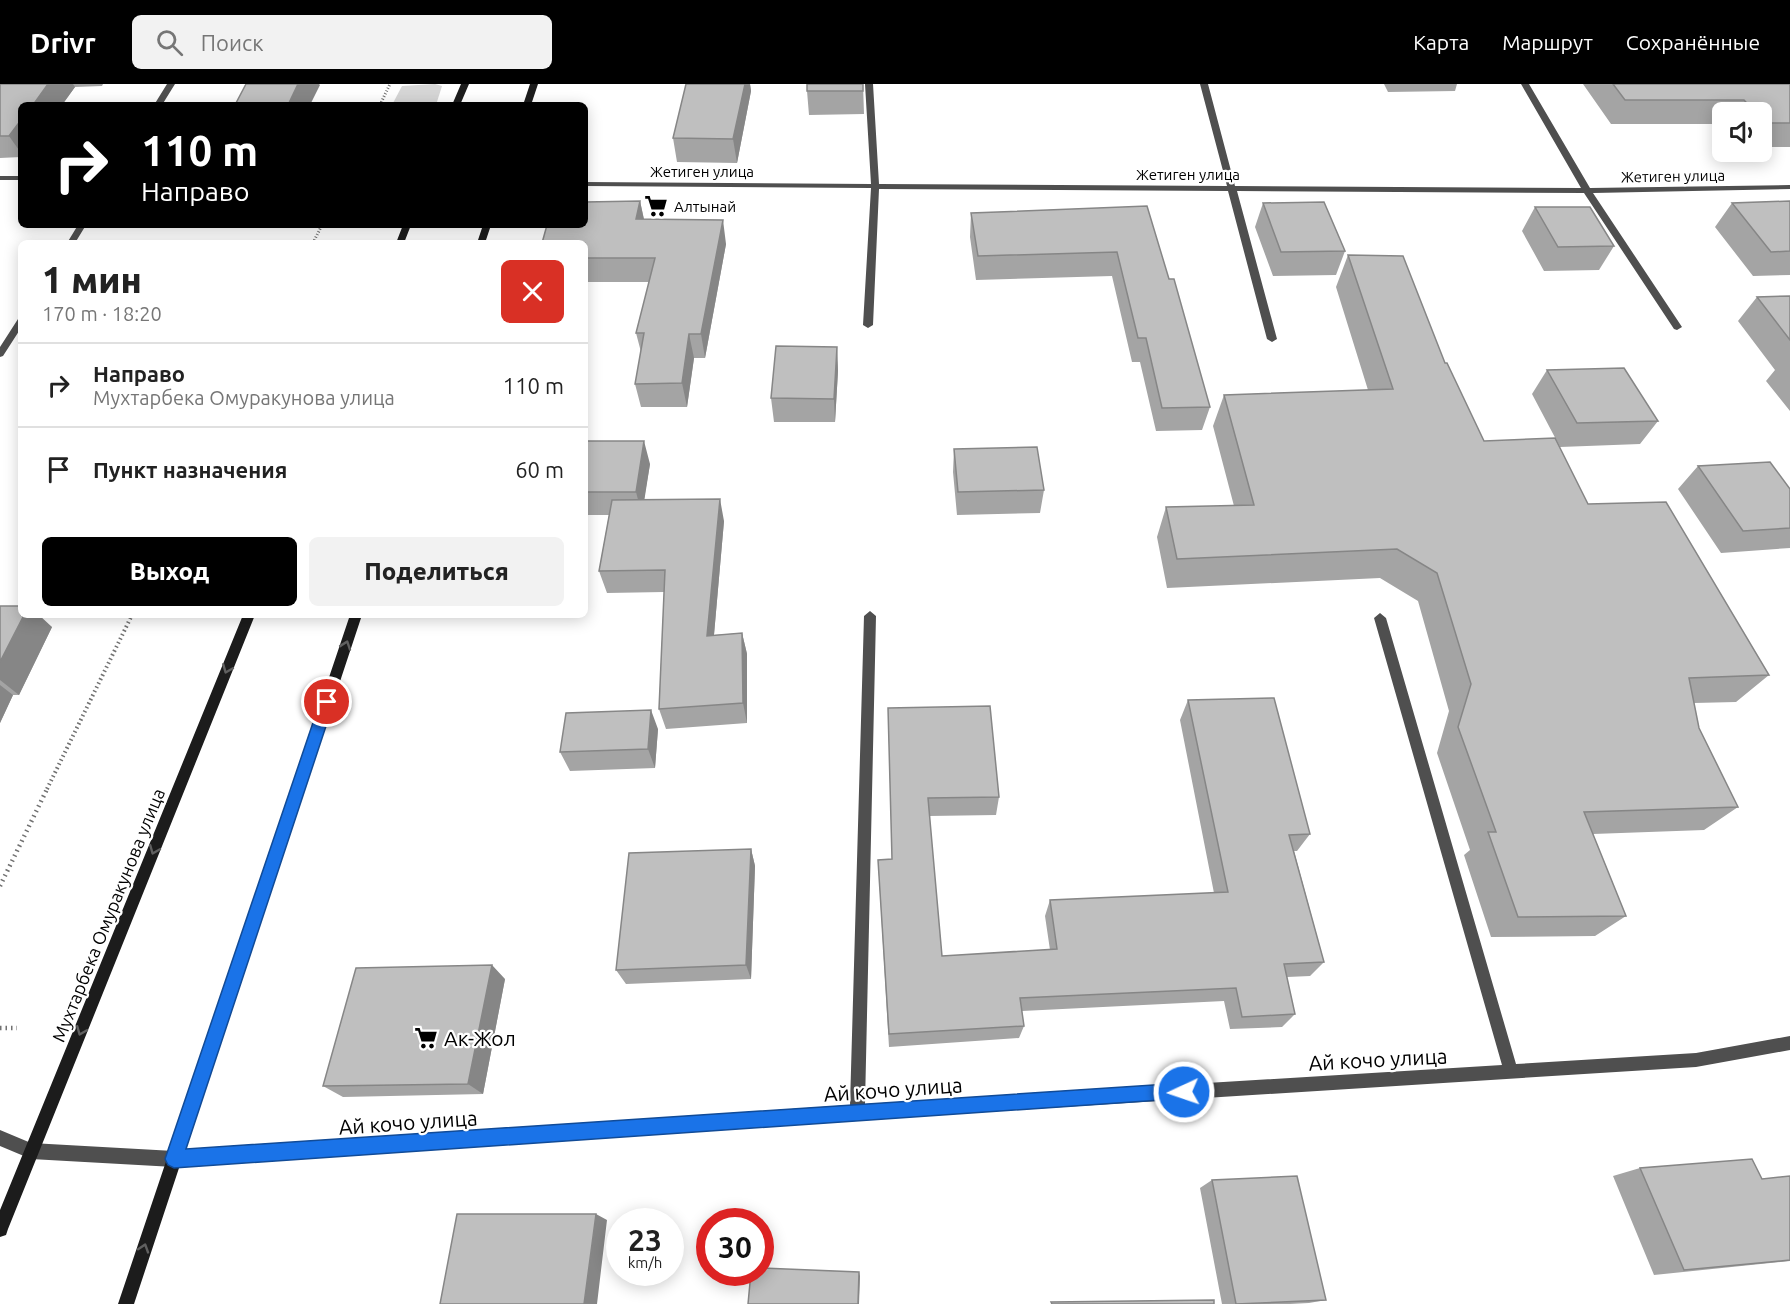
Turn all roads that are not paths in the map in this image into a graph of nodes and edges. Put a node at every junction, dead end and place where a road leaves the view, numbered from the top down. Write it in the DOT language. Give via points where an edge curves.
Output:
graph roads {
  1 [pos="171,84"];
  2 [pos="465,84"];
  3 [pos="534,84"];
  4 [pos="869,84"];
  5 [pos="1204,84"];
  6 [pos="1525,84"];
  7 [pos="160,102"];
  8 [pos="457,102"];
  9 [pos="528,102"];
  10 [pos="0,178"];
  11 [pos="18,178"];
  12 [pos="588,184"];
  13 [pos="875,186"];
  14 [pos="1790,187"];
  15 [pos="1231,188"];
  16 [pos="1587,191"];
  17 [pos="868,324"];
  18 [pos="18,326"];
  19 [pos="1677,327"];
  20 [pos="1272,339"];
  21 [pos="0,354"];
  22 [pos="870,616"];
  23 [pos="248,618"];
  24 [pos="355,618"];
  25 [pos="1380,618"];
  26 [pos="1790,1043"];
  27 [pos="1511,1072"];
  28 [pos="857,1112"];
  29 [pos="0,1138"];
  30 [pos="31,1151"];
  31 [pos="174,1159"];
  32 [pos="0,1229"];
  33 [pos="126,1304"];
  1 -- 7 [label="street"];
  2 -- 8 [label="main road"];
  3 -- 9 [label="main road"];
  4 -- 13 [label="street"];
  5 -- 15 [label="street"];
  6 -- 16 [label="street"];
  10 -- 11 [label="street"];
  12 -- 13 [label="street, Жетиген улица"];
  13 -- 15 [label="street, Жетиген улица"];
  13 -- 17 [label="street"];
  14 -- 16 [label="street, Жетиген улица"];
  15 -- 16 [label="street, Жетиген улица"];
  15 -- 20 [label="street"];
  16 -- 19 [label="street"];
  18 -- 21 [label="street"];
  22 -- 28 [label="street"];
  23 -- 30 [label="main road, Мухтарбека Омуракунова улица, one-way"];
  31 -- 24 [label="main road, one-way"];
  25 -- 27 [label="street"];
  26 -- 27 [label="street, Ай кочо улица" via="1696,1060"];
  27 -- 28 [label="street, Ай кочо улица"];
  28 -- 31 [label="street, Ай кочо улица"];
  29 -- 30 [label="street, Ай кочо улица"];
  30 -- 31 [label="street, Ай кочо улица"];
  30 -- 32 [label="main road, Мухтарбека Омуракунова улица"];
  33 -- 31 [label="main road, one-way"];
}
